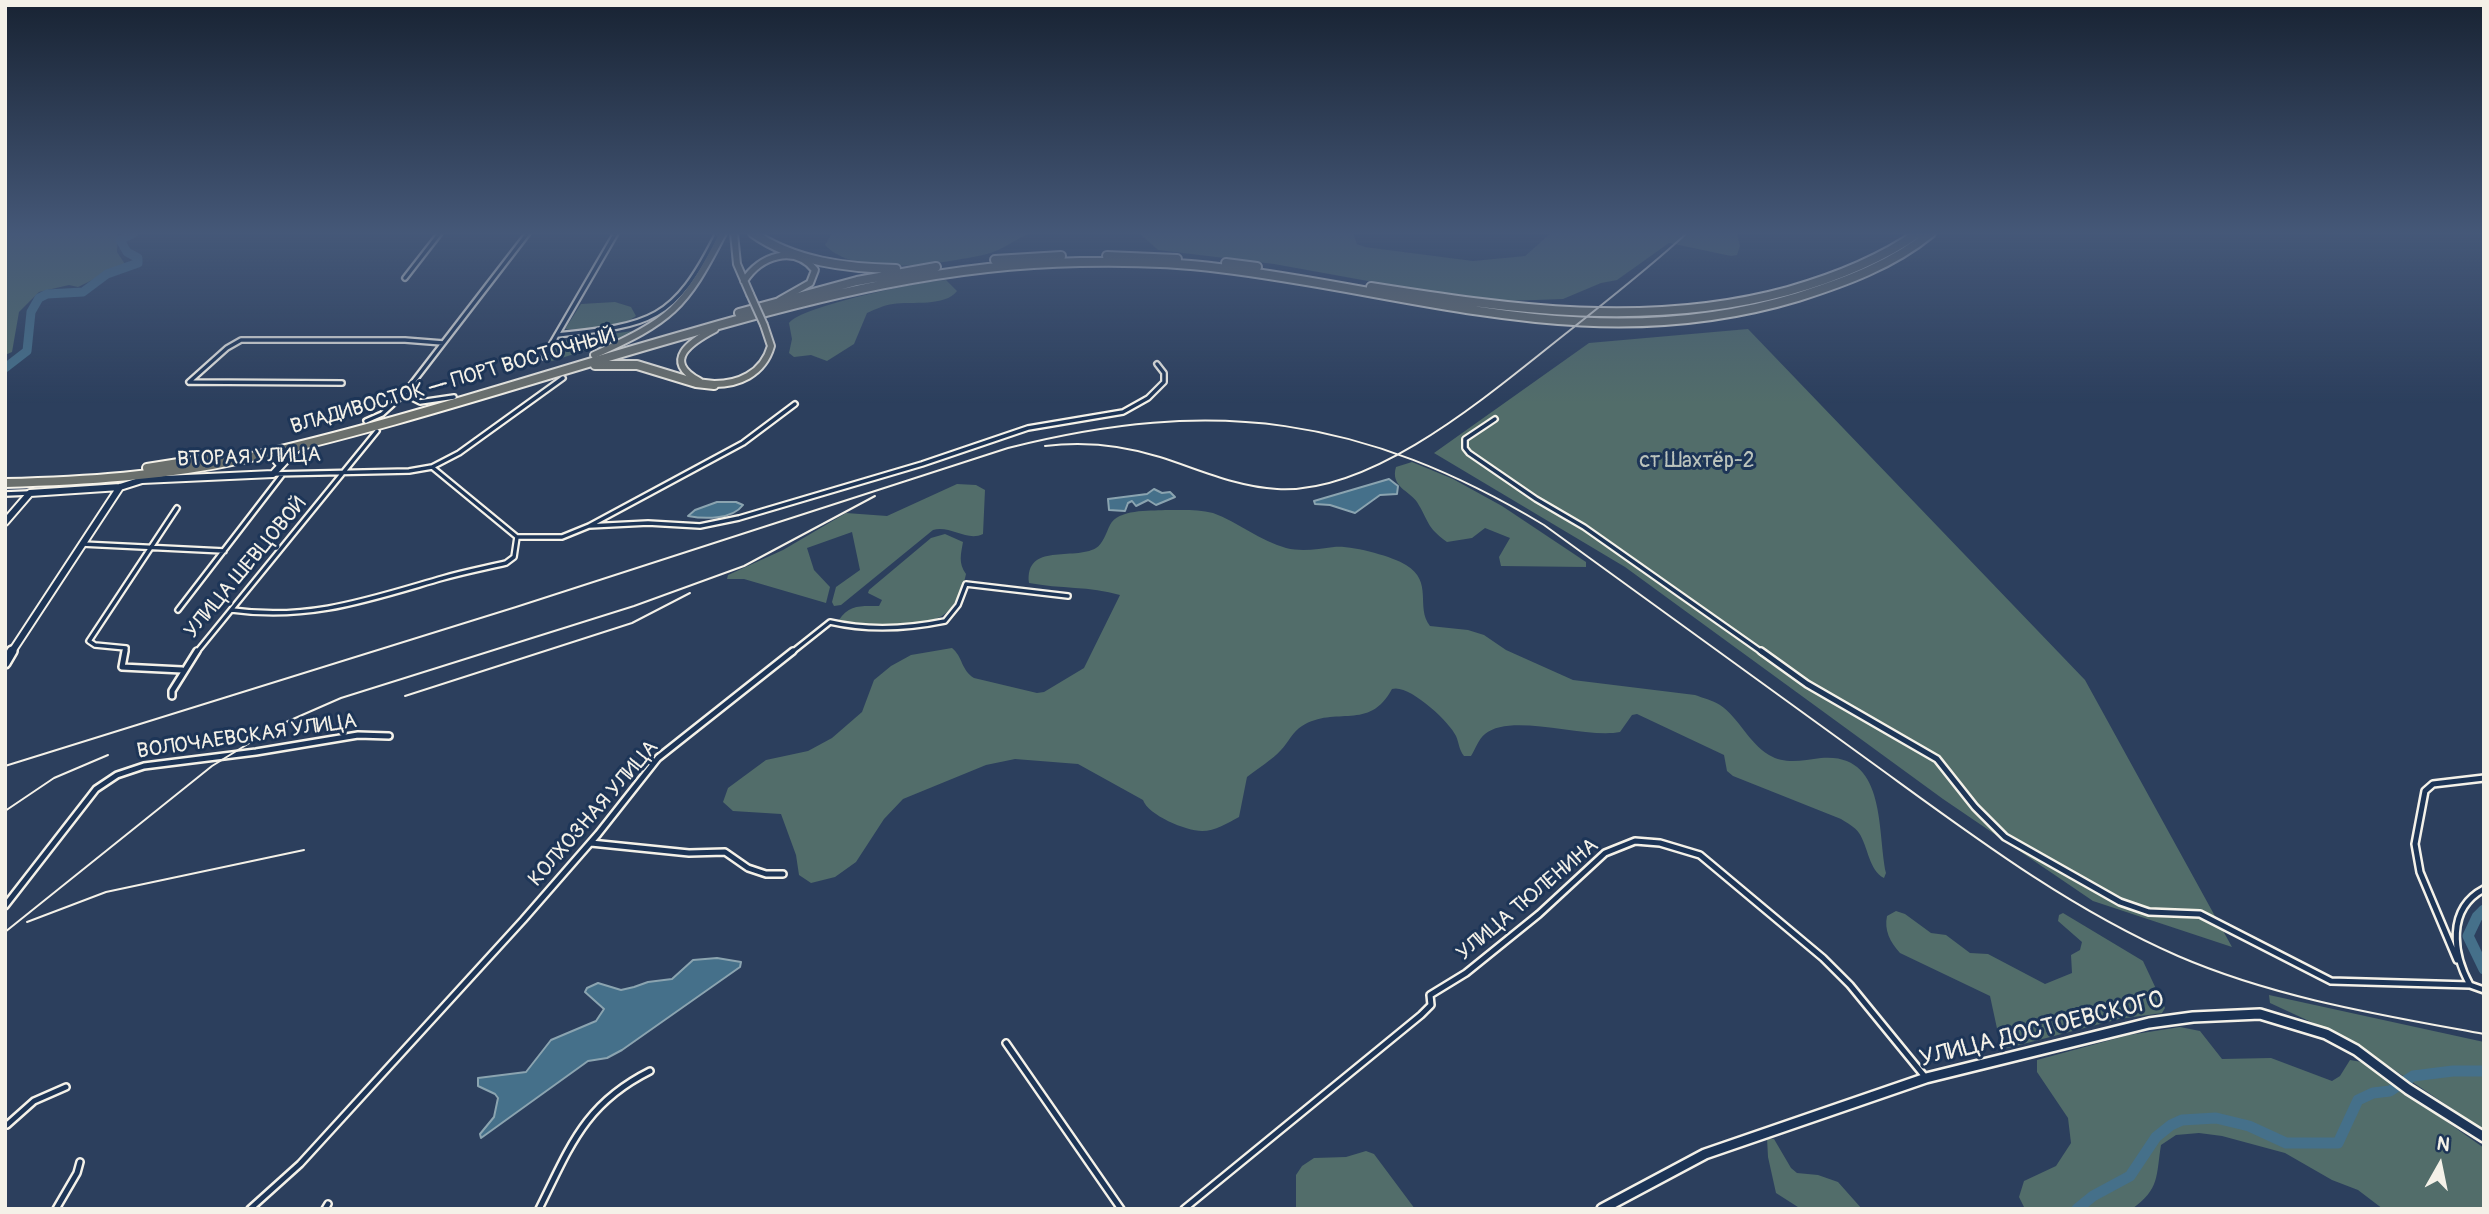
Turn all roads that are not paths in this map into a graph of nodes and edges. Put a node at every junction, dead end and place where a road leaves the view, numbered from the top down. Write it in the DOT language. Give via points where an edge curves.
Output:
graph roads {
  1 [pos="485,290"];
  2 [pos="584,290"];
  3 [pos="684,290"];
  4 [pos="692,290"];
  5 [pos="748,290"];
  6 [pos="798,290"];
  7 [pos="829,290"];
  8 [pos="851,290"];
  9 [pos="1347,290"];
  10 [pos="1389,290"];
  11 [pos="1796,290"];
  12 [pos="1818,290"];
  13 [pos="773,303"];
  14 [pos="732,321"];
  15 [pos="557,335"];
  16 [pos="443,344"];
  17 [pos="594,355"];
  18 [pos="544,357"];
  19 [pos="1157,364"];
  20 [pos="563,374"];
  21 [pos="342,383"];
  22 [pos="714,385"];
  23 [pos="404,394"];
  24 [pos="453,397"];
  25 [pos="795,404"];
  26 [pos="1495,419"];
  27 [pos="366,421"];
  28 [pos="377,431"];
  29 [pos="302,444"];
  30 [pos="260,454"];
  31 [pos="278,464"];
  32 [pos="432,467"];
  33 [pos="346,472"];
  34 [pos="273,474"];
  35 [pos="283,474"];
  36 [pos="5,477"];
  37 [pos="5,483"];
  38 [pos="120,487"];
  39 [pos="30,493"];
  40 [pos="5,494"];
  41 [pos="177,508"];
  42 [pos="5,522"];
  43 [pos="589,526"];
  44 [pos="517,537"];
  45 [pos="82,544"];
  46 [pos="151,547"];
  47 [pos="224,551"];
  48 [pos="1068,596"];
  49 [pos="178,610"];
  50 [pos="232,610"];
  51 [pos="5,663"];
  52 [pos="182,670"];
  53 [pos="172,696"];
  54 [pos="389,736"];
  55 [pos="2484,778"];
  56 [pos="591,843"];
  57 [pos="783,874"];
  58 [pos="2484,889"];
  59 [pos="5,906"];
  60 [pos="2457,960"];
  61 [pos="2470,985"];
  62 [pos="2484,990"];
  63 [pos="1006,1043"];
  64 [pos="650,1071"];
  65 [pos="1926,1079"];
  66 [pos="66,1087"];
  67 [pos="6,1125"];
  68 [pos="2484,1137"];
  69 [pos="80,1162"];
  70 [pos="56,1209"];
  71 [pos="250,1209"];
  72 [pos="539,1209"];
  73 [pos="1121,1209"];
  74 [pos="1184,1209"];
  75 [pos="1602,1209"];
  1 -- 16 [label="street"];
  2 -- 15 [label="street"];
  3 -- 15 [label="street" via="640,323"];
  4 -- 17 [label="main road" via="677,308 651,327"];
  5 -- 22 [label="main road, bridge" via="771,346 764,365 739,380"];
  6 -- 13 [label="main road"];
  7 -- 13 [label="highway, ВЛАДИВОСТОК — ПОРТ ВОСТОЧНЫЙ"];
  8 -- 14 [label="highway, ВЛАДИВОСТОК — ПОРТ ВОСТОЧНЫЙ"];
  9 -- 12 [label="highway, ВЛАДИВОСТОК — ПОРТ ВОСТОЧНЫЙ" via="1496,315 1650,321 1786,301"];
  10 -- 11 [label="highway, ВЛАДИВОСТОК — ПОРТ ВОСТОЧНЫЙ" via="1502,309 1652,314 1706,309"];
  13 -- 17 [label="highway, ВЛАДИВОСТОК — ПОРТ ВОСТОЧНЫЙ"];
  14 -- 20 [label="highway, ВЛАДИВОСТОК — ПОРТ ВОСТОЧНЫЙ"];
  14 -- 22 [label="main road" via="690,344 680,361 686,374"];
  15 -- 18 [label="street"];
  16 -- 21 [label="street" via="244,339 189,382"];
  16 -- 23 [label="street"];
  17 -- 24 [label="highway, ВЛАДИВОСТОК — ПОРТ ВОСТОЧНЫЙ"];
  19 -- 43 [label="street" via="1164,382 1123,412 1028,428 738,519 700,526"];
  20 -- 22 [label="highway" via="623,363"];
  20 -- 29 [label="highway, ВЛАДИВОСТОК — ПОРТ ВОСТОЧНЫЙ"];
  20 -- 32 [label="street, ВТОРАЯ УЛИЦА" via="470,446"];
  23 -- 24 [label="street" via="415,403"];
  23 -- 27 [label="street" via="382,414"];
  24 -- 27 [label="highway, ВЛАДИВОСТОК — ПОРТ ВОСТОЧНЫЙ"];
  25 -- 43 [label="street" via="743,443"];
  26 -- 61 [label="street" via="1465,439 1469,453 1584,527 1807,684 1937,759 1993,826 2015,843 2120,902 2149,912 2200,914 2331,981"];
  27 -- 36 [label="highway, ВЛАДИВОСТОК — ПОРТ ВОСТОЧНЫЙ" via="192,461 125,471"];
  28 -- 33 [label="street, УЛИЦА ШЕВЦОВОЙ"];
  29 -- 30 [label="highway, ВЛАДИВОСТОК — ПОРТ ВОСТОЧНЫЙ"];
  29 -- 31 [label="main road"];
  30 -- 31 [label="main road"];
  30 -- 37 [label="highway, ВЛАДИВОСТОК — ПОРТ ВОСТОЧНЫЙ" via="161,472"];
  31 -- 34 [label="main road"];
  32 -- 33 [label="street, ВТОРАЯ УЛИЦА"];
  32 -- 44 [label="street"];
  33 -- 35 [label="street, ВТОРАЯ УЛИЦА"];
  33 -- 50 [label="street, УЛИЦА ШЕВЦОВОЙ"];
  34 -- 35 [label="street, ВТОРАЯ УЛИЦА"];
  34 -- 38 [label="main road, ВТОРАЯ УЛИЦА" via="142,480"];
  35 -- 47 [label="street"];
  38 -- 39 [label="main road, ВТОРАЯ УЛИЦА"];
  38 -- 45 [label="main road"];
  39 -- 40 [label="street"];
  39 -- 42 [label="main road"];
  41 -- 46 [label="street"];
  43 -- 44 [label="street" via="562,537"];
  44 -- 50 [label="street" via="514,557 506,563 412,589 310,614"];
  45 -- 46 [label="street"];
  45 -- 51 [label="main road"];
  46 -- 47 [label="street"];
  46 -- 52 [label="street" via="89,641 126,648 122,667"];
  47 -- 49 [label="street"];
  48 -- 56 [label="street, КОЛХОЗНАЯ УЛИЦА" via="966,584 945,621 895,630 830,622 658,758"];
  50 -- 52 [label="street, УЛИЦА ШЕВЦОВОЙ"];
  52 -- 53 [label="street, УЛИЦА ШЕВЦОВОЙ"];
  54 -- 59 [label="street, ВОЛОЧАЕВСКАЯ УЛИЦА" via="358,735 144,766 117,775 96,789"];
  55 -- 60 [label="street" via="2433,784 2425,792 2415,844 2420,872"];
  56 -- 57 [label="street" via="690,853 719,851 748,868"];
  56 -- 71 [label="street, КОЛХОЗНАЯ УЛИЦА" via="300,1164"];
  58 -- 60 [label="street" via="2468,898 2457,928"];
  60 -- 61 [label="street"];
  61 -- 62 [label="street"];
  63 -- 73 [label="street"];
  64 -- 72 [label="street" via="627,1081 591,1111"];
  65 -- 68 [label="main road, УЛИЦА ДОСТОЕВСКОГО" via="2149,1023 2260,1014 2292,1021 2356,1050"];
  65 -- 74 [label="street, УЛИЦА ТЮЛЕНИНА" via="1823,958 1700,855 1635,841 1605,853 1466,973 1435,990 1430,995 1431,1005"];
  65 -- 75 [label="main road, УЛИЦА ДОСТОЕВСКОГО" via="1705,1154"];
  66 -- 67 [label="street" via="40,1095"];
  69 -- 70 [label="street"];
}
